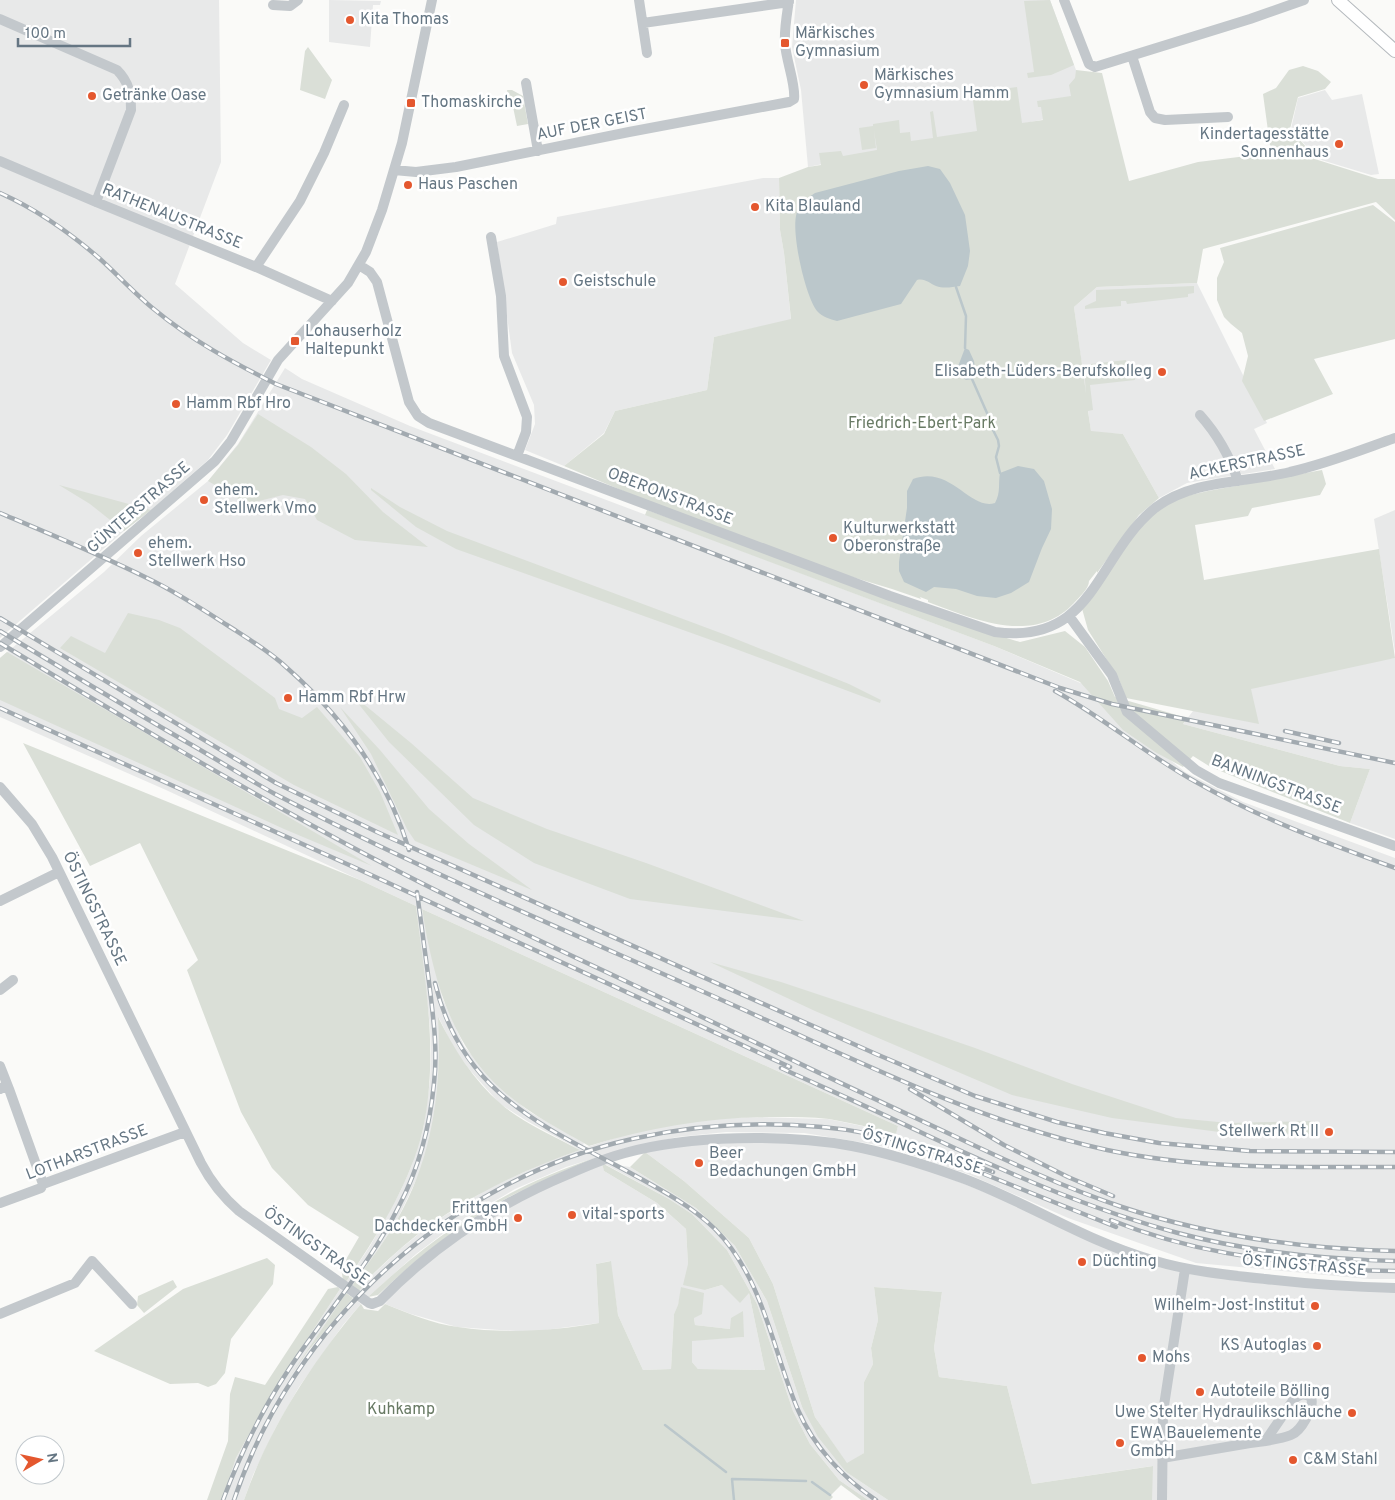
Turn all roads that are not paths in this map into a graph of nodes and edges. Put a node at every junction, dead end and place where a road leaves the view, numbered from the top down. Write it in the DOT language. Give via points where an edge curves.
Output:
graph roads {
  1 [pos="298,0"];
  2 [pos="432,0"];
  3 [pos="639,0"];
  4 [pos="1304,0"];
  5 [pos="1338,0"];
  6 [pos="789,1"];
  7 [pos="1066,4"];
  8 [pos="273,5"];
  9 [pos="0,19"];
  10 [pos="643,23"];
  11 [pos="1395,51"];
  12 [pos="647,53"];
  13 [pos="1132,56"];
  14 [pos="526,83"];
  15 [pos="344,105"];
  16 [pos="1228,117"];
  17 [pos="538,150"];
  18 [pos="0,161"];
  19 [pos="394,170"];
  20 [pos="96,202"];
  21 [pos="491,237"];
  22 [pos="359,265"];
  23 [pos="256,267"];
  24 [pos="332,301"];
  25 [pos="1200,415"];
  26 [pos="1395,438"];
  27 [pos="517,456"];
  28 [pos="1238,481"];
  29 [pos="1069,616"];
  30 [pos="0,647"];
  31 [pos="0,787"];
  32 [pos="1395,846"];
  33 [pos="59,872"];
  34 [pos="0,901"];
  35 [pos="13,980"];
  36 [pos="0,990"];
  37 [pos="0,1066"];
  38 [pos="4,1089"];
  39 [pos="186,1132"];
  40 [pos="44,1184"];
  41 [pos="0,1203"];
  42 [pos="1185,1269"];
  43 [pos="1395,1288"];
  44 [pos="132,1304"];
  45 [pos="0,1314"];
  46 [pos="1266,1440"];
  47 [pos="1162,1458"];
  48 [pos="1162,1500"];
  1 -- 8 [label="street" via="290,6"];
  2 -- 19 [label="street, GÜNTERSTRASSE"];
  3 -- 10 [label="street"];
  4 -- 13 [label="street"];
  5 -- 11 [label="main road"];
  6 -- 10 [label="street"];
  6 -- 17 [label="street, AUF DER GEIST" via="785,43 794,99 782,104"];
  7 -- 13 [label="street" via="1090,66"];
  9 -- 20 [label="street" via="117,70 128,84 131,110"];
  10 -- 12 [label="street"];
  13 -- 16 [label="street" via="1150,112 1155,118"];
  14 -- 17 [label="street"];
  15 -- 23 [label="street" via="300,201"];
  17 -- 19 [label="street, AUF DER GEIST" via="456,168 416,172"];
  18 -- 20 [label="street, RATHENAUSTRASSE"];
  19 -- 22 [label="street, GÜNTERSTRASSE" via="377,224"];
  20 -- 23 [label="street, RATHENAUSTRASSE"];
  21 -- 27 [label="street" via="501,296 504,356 527,417 526,432"];
  22 -- 24 [label="street, GÜNTERSTRASSE"];
  22 -- 27 [label="street, OBERONSTRASSE" via="377,282 408,402 418,416 428,423"];
  23 -- 24 [label="street, RATHENAUSTRASSE"];
  24 -- 30 [label="street, GÜNTERSTRASSE" via="272,369 231,440 215,461"];
  25 -- 28 [label="street" via="1213,430"];
  26 -- 28 [label="street, ACKERSTRASSE" via="1299,470"];
  27 -- 29 [label="street, OBERONSTRASSE" via="980,628 1009,634 1022,633 1046,629"];
  28 -- 29 [label="street, ACKERSTRASSE" via="1186,491 1156,508 1137,526 1092,591"];
  29 -- 32 [label="street, BANNINGSTRASSE" via="1112,675 1127,712 1196,770 1219,783"];
  31 -- 33 [label="street, ÖSTINGSTRASSE" via="32,824"];
  33 -- 34 [label="street"];
  33 -- 39 [label="street, ÖSTINGSTRASSE"];
  35 -- 36 [label="street"];
  37 -- 38 [label="street"];
  38 -- 40 [label="street"];
  39 -- 40 [label="street, LOTHARSTRASSE"];
  39 -- 42 [label="street, ÖSTINGSTRASSE" via="206,1174 223,1196 252,1221 372,1304 380,1301 417,1265 457,1234 543,1185 625,1153 677,1144 750,1138 850,1146 908,1160 999,1194 1115,1248"];
  40 -- 41 [label="street, LOTHARSTRASSE"];
  42 -- 43 [label="street, ÖSTINGSTRASSE" via="1307,1284"];
  42 -- 47 [label="street" via="1163,1412"];
  44 -- 45 [label="street" via="92,1260 75,1283"];
  46 -- 46 [label="street" via="1289,1436 1297,1431 1311,1410 1311,1397 1305,1394 1294,1399"];
  46 -- 47 [label="street"];
  47 -- 48 [label="street"];
}
